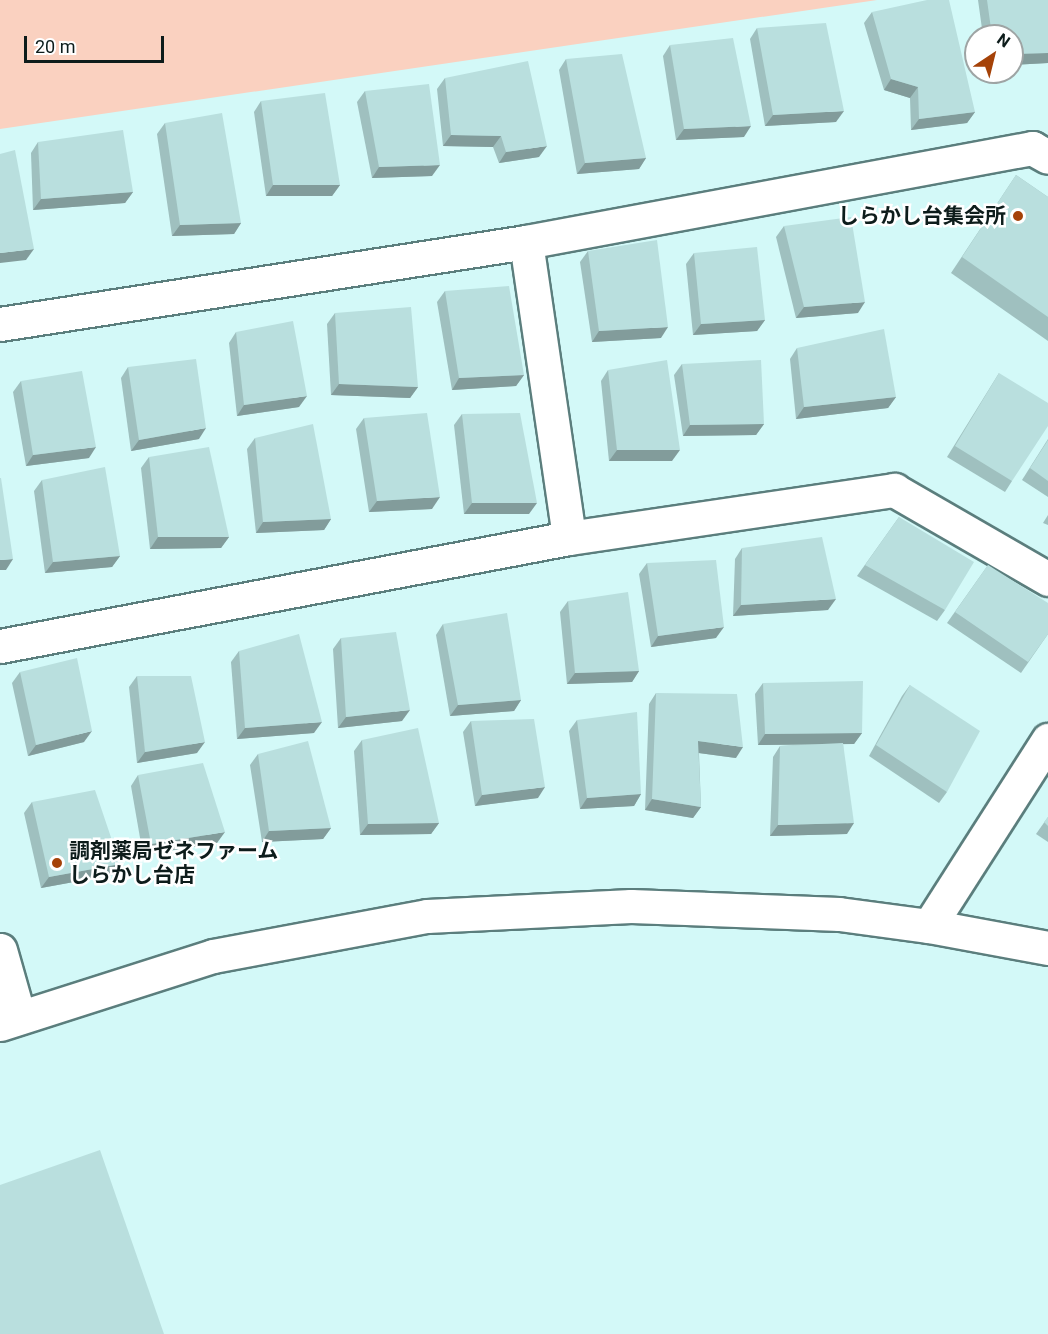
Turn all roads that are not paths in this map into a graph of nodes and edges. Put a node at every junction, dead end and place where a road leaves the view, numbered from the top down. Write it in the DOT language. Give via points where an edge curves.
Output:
graph roads {
  1 [pos="1048,157"];
  2 [pos="526,242"];
  3 [pos="0,324"];
  4 [pos="569,538"];
  5 [pos="1048,579"];
  6 [pos="0,646"];
  7 [pos="1048,740"];
  8 [pos="929,926"];
  9 [pos="1048,948"];
  10 [pos="0,950"];
  11 [pos="9,1021"];
  1 -- 2 [label="street" via="1032,147"];
  2 -- 3 [label="street"];
  2 -- 4 [label="street"];
  4 -- 5 [label="street" via="894,490"];
  4 -- 6 [label="street"];
  7 -- 8 [label="street"];
  8 -- 9 [label="street"];
  8 -- 11 [label="street" via="839,914 631,906 427,916 213,956"];
  10 -- 11 [label="street"];
}
